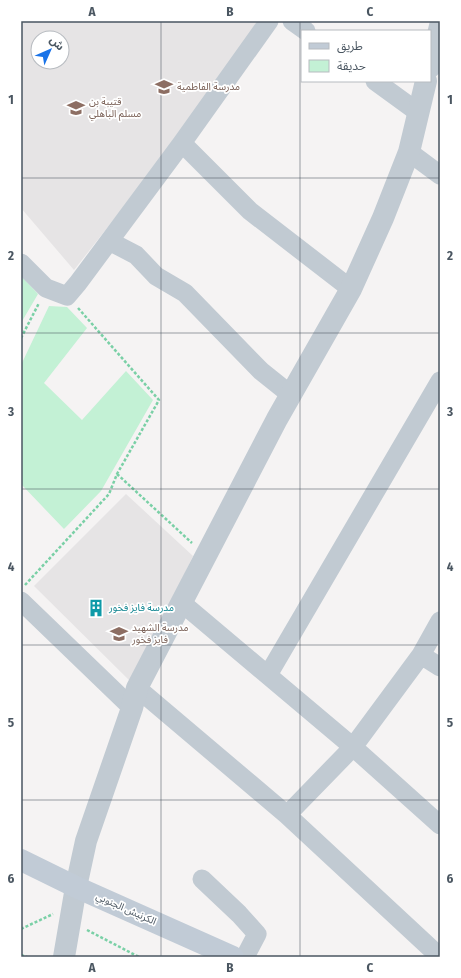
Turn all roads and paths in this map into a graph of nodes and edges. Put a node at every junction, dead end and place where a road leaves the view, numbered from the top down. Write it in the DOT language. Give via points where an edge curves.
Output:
graph roads {
  1 [pos="269,21"];
  2 [pos="292,21"];
  3 [pos="440,26"];
  4 [pos="305,30"];
  5 [pos="431,63"];
  6 [pos="375,82"];
  7 [pos="426,82"];
  8 [pos="419,113"];
  9 [pos="182,143"];
  10 [pos="409,152"];
  11 [pos="440,175"];
  12 [pos="109,241"];
  13 [pos="21,263"];
  14 [pos="46,288"];
  15 [pos="351,289"];
  16 [pos="67,296"];
  17 [pos="21,338"];
  18 [pos="440,381"];
  19 [pos="291,395"];
  20 [pos="117,474"];
  21 [pos="206,556"];
  22 [pos="21,589"];
  23 [pos="21,601"];
  24 [pos="182,603"];
  25 [pos="440,621"];
  26 [pos="421,655"];
  27 [pos="440,667"];
  28 [pos="268,675"];
  29 [pos="134,698"];
  30 [pos="353,747"];
  31 [pos="287,815"];
  32 [pos="440,825"];
  33 [pos="21,860"];
  34 [pos="202,878"];
  35 [pos="73,905"];
  36 [pos="21,929"];
  37 [pos="21,955"];
  38 [pos="26,957"];
  39 [pos="64,957"];
  40 [pos="139,957"];
  41 [pos="233,957"];
  42 [pos="245,957"];
  43 [pos="440,957"];
  1 -- 9 [label="street"];
  2 -- 4 [label="street"];
  3 -- 5 [label="street"];
  6 -- 8 [label="street"];
  7 -- 8 [label="street"];
  8 -- 10 [label="street"];
  9 -- 12 [label="street"];
  9 -- 15 [label="street" via="250,211"];
  10 -- 11 [label="street"];
  10 -- 15 [label="street"];
  12 -- 16 [label="street"];
  12 -- 19 [label="street" via="136,255 156,276 185,293 261,371"];
  13 -- 14 [label="street"];
  14 -- 16 [label="street"];
  14 -- 17 [label="path"];
  15 -- 19 [label="street"];
  16 -- 20 [label="path" via="159,400"];
  18 -- 28 [label="street"];
  19 -- 21 [label="street"];
  20 -- 21 [label="path"];
  20 -- 22 [label="path" via="109,494"];
  21 -- 24 [label="street"];
  23 -- 29 [label="street"];
  24 -- 28 [label="street"];
  24 -- 29 [label="street"];
  25 -- 26 [label="street"];
  26 -- 27 [label="street"];
  26 -- 30 [label="street"];
  28 -- 30 [label="street"];
  29 -- 31 [label="street"];
  29 -- 35 [label="street" via="86,841"];
  30 -- 31 [label="street"];
  30 -- 32 [label="street"];
  31 -- 43 [label="street"];
  33 -- 35 [label="main road, الكرنيش الجنوبي"];
  34 -- 42 [label="street" via="257,934"];
  35 -- 36 [label="path"];
  35 -- 39 [label="street"];
  35 -- 40 [label="path"];
  35 -- 41 [label="main road, الكرنيش الجنوبي"];
  37 -- 38 [label="path"];
}
